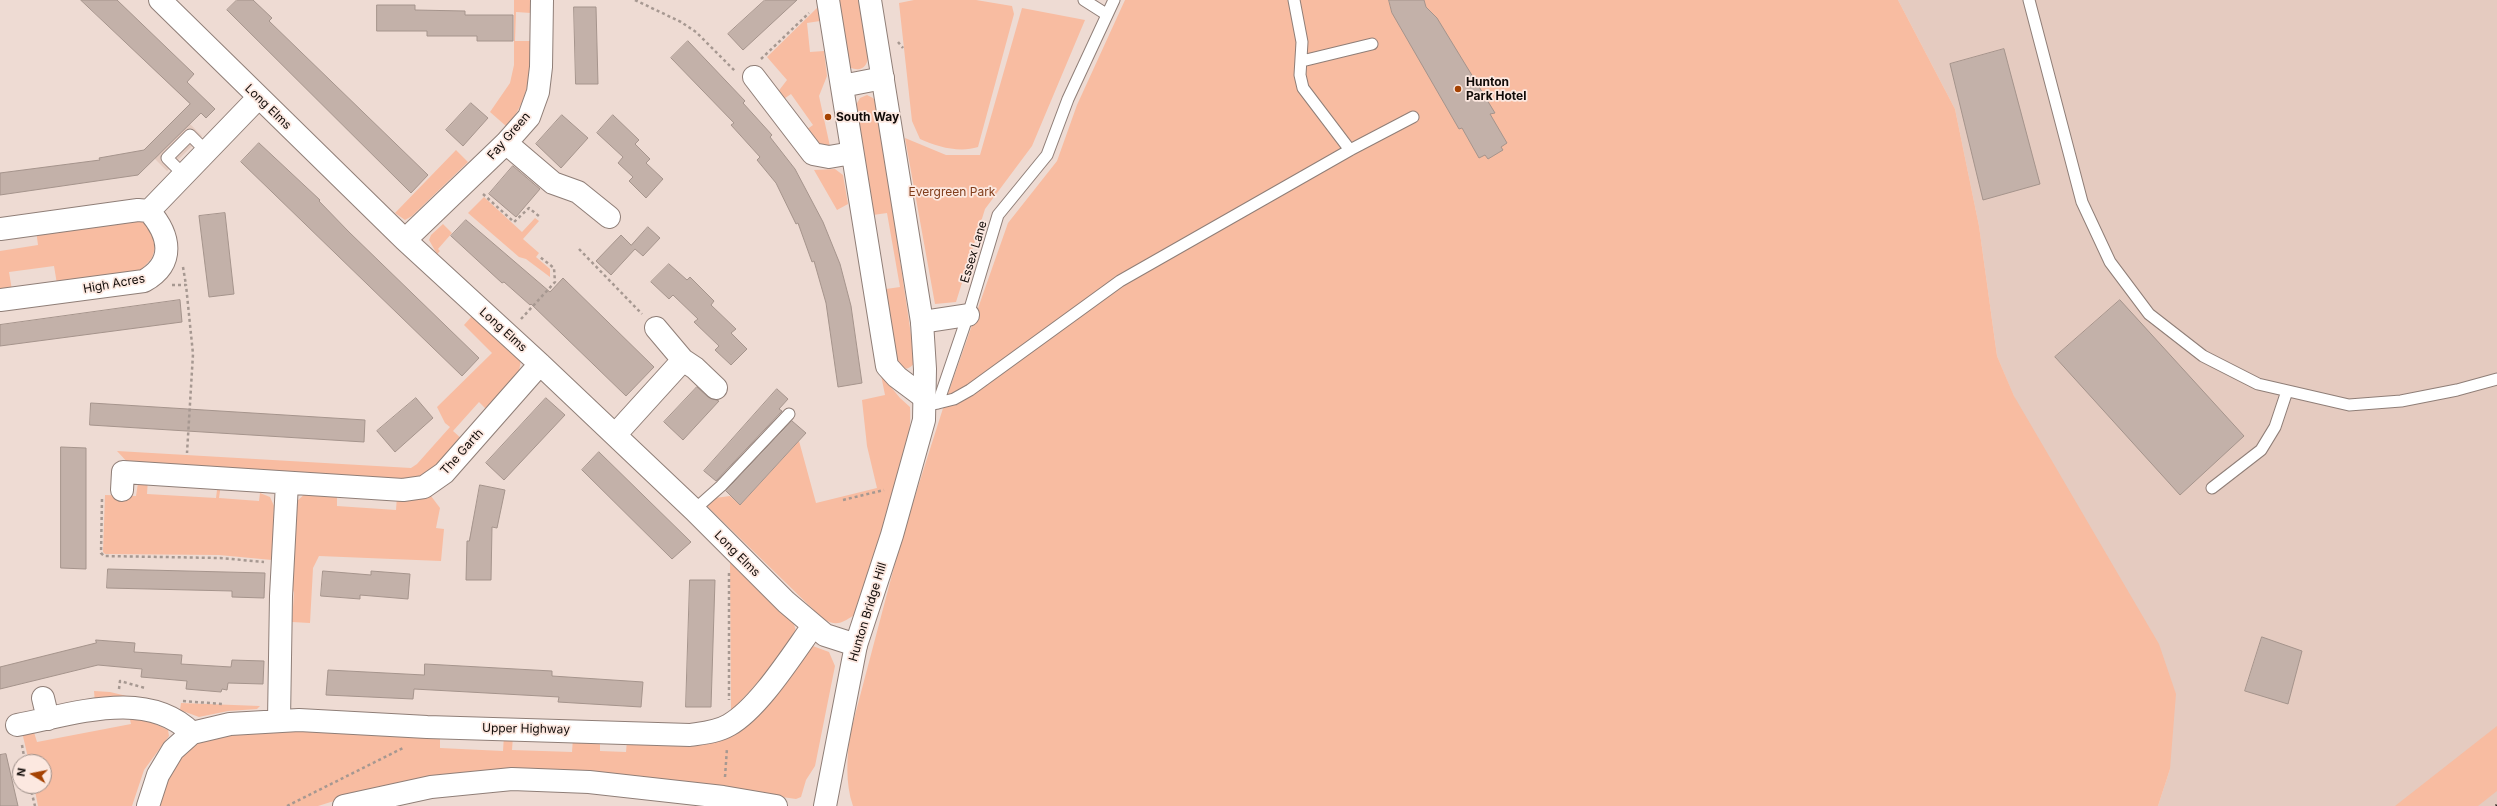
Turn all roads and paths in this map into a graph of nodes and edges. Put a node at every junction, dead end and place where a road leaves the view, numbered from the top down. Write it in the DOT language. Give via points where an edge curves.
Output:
graph roads {
  1 [pos="160,0"];
  2 [pos="542,0"];
  3 [pos="635,0"];
  4 [pos="870,0"];
  5 [pos="1084,0"];
  6 [pos="1114,0"];
  7 [pos="1294,0"];
  8 [pos="2028,0"];
  9 [pos="821,4"];
  10 [pos="1106,14"];
  11 [pos="1372,44"];
  12 [pos="1302,61"];
  13 [pos="750,70"];
  14 [pos="883,78"];
  15 [pos="842,86"];
  16 [pos="258,98"];
  17 [pos="1413,117"];
  18 [pos="506,143"];
  19 [pos="1350,150"];
  20 [pos="852,153"];
  21 [pos="481,191"];
  22 [pos="150,211"];
  23 [pos="609,217"];
  24 [pos="540,218"];
  25 [pos="0,229"];
  26 [pos="406,240"];
  27 [pos="579,249"];
  28 [pos="540,256"];
  29 [pos="164,286"];
  30 [pos="0,300"];
  31 [pos="968,315"];
  32 [pos="520,320"];
  33 [pos="650,322"];
  34 [pos="922,322"];
  35 [pos="683,360"];
  36 [pos="540,364"];
  37 [pos="2497,379"];
  38 [pos="716,388"];
  39 [pos="2287,391"];
  40 [pos="928,407"];
  41 [pos="789,414"];
  42 [pos="615,435"];
  43 [pos="187,453"];
  44 [pos="287,483"];
  45 [pos="2212,488"];
  46 [pos="890,489"];
  47 [pos="122,490"];
  48 [pos="102,499"];
  49 [pos="843,500"];
  50 [pos="694,510"];
  51 [pos="267,562"];
  52 [pos="729,570"];
  53 [pos="813,626"];
  54 [pos="856,645"];
  55 [pos="120,681"];
  56 [pos="148,688"];
  57 [pos="43,698"];
  58 [pos="179,700"];
  59 [pos="228,704"];
  60 [pos="729,707"];
  61 [pos="48,719"];
  62 [pos="279,720"];
  63 [pos="19,732"];
  64 [pos="192,733"];
  65 [pos="727,740"];
  66 [pos="406,746"];
  67 [pos="23,754"];
  68 [pos="725,781"];
  69 [pos="32,794"];
  70 [pos="35,806"];
  71 [pos="148,806"];
  72 [pos="288,806"];
  73 [pos="344,806"];
  74 [pos="776,806"];
  75 [pos="824,806"];
  1 -- 16 [label="street, Long Elms"];
  2 -- 18 [label="street, Fay Green" via="538,92 529,117"];
  3 -- 13 [label="path" via="681,22"];
  4 -- 14 [label="street"];
  5 -- 10 [label="lane"];
  6 -- 10 [label="lane, Essex Lane"];
  7 -- 12 [label="lane" via="1302,42"];
  8 -- 39 [label="lane" via="2082,202 2110,262 2149,314 2203,356 2258,384"];
  9 -- 13 [label="path"];
  9 -- 15 [label="street"];
  10 -- 31 [label="lane, Essex Lane" via="1068,99 1047,155 998,215"];
  11 -- 12 [label="lane"];
  12 -- 19 [label="lane" via="1300,75 1303,88"];
  13 -- 20 [label="street" via="813,154 829,158"];
  14 -- 15 [label="street"];
  14 -- 34 [label="street"];
  15 -- 20 [label="street"];
  16 -- 22 [label="street"];
  16 -- 26 [label="street, Long Elms"];
  17 -- 19 [label="lane"];
  18 -- 23 [label="street" via="553,183 578,192 584,205"];
  18 -- 26 [label="street, Fay Green"];
  19 -- 40 [label="lane" via="1120,282 970,390 954,399"];
  20 -- 40 [label="street" via="887,366"];
  21 -- 24 [label="path" via="514,222 529,208"];
  22 -- 25 [label="street" via="138,210"];
  22 -- 30 [label="street, High Acres" via="164,230 167,249 163,264 156,274 144,281"];
  26 -- 36 [label="street, Long Elms"];
  27 -- 33 [label="path"];
  28 -- 32 [label="path" via="554,268 554,282"];
  29 -- 43 [label="path" via="186,285 187,292 193,354"];
  31 -- 34 [label="street"];
  31 -- 40 [label="lane, Essex Lane"];
  33 -- 35 [label="street"];
  34 -- 40 [label="street"];
  35 -- 38 [label="street"];
  35 -- 42 [label="street"];
  36 -- 42 [label="street, Long Elms"];
  36 -- 44 [label="street, The Garth" via="444,473 424,487 403,490"];
  37 -- 39 [label="lane" via="2402,401 2349,405"];
  39 -- 45 [label="lane" via="2275,427 2261,450"];
  40 -- 54 [label="street, Hunton Bridge Hill" via="892,535"];
  41 -- 50 [label="lane" via="721,486"];
  42 -- 50 [label="street, Long Elms"];
  44 -- 47 [label="street, The Garth" via="123,472"];
  44 -- 62 [label="street" via="281,596"];
  46 -- 49 [label="path"];
  48 -- 51 [label="path" via="100,553 104,556 220,558"];
  50 -- 53 [label="street, Long Elms"];
  52 -- 60 [label="path"];
  53 -- 54 [label="street, Long Elms" via="825,635"];
  53 -- 62 [label="street, Upper Highway" via="744,715 728,726 711,732 690,735"];
  54 -- 75 [label="street, Hunton Bridge Hill"];
  55 -- 56 [label="path"];
  57 -- 61 [label="street"];
  58 -- 59 [label="path"];
  61 -- 63 [label="street"];
  61 -- 64 [label="street" via="127,706 161,714 185,725"];
  62 -- 64 [label="street, Upper Highway" via="230,724"];
  63 -- 67 [label="path"];
  64 -- 71 [label="street, Upper Highway" via="173,750 158,775"];
  65 -- 68 [label="path"];
  66 -- 72 [label="path"];
  69 -- 70 [label="path"];
  73 -- 74 [label="street" via="431,787 512,779 589,782 723,797"];
}
